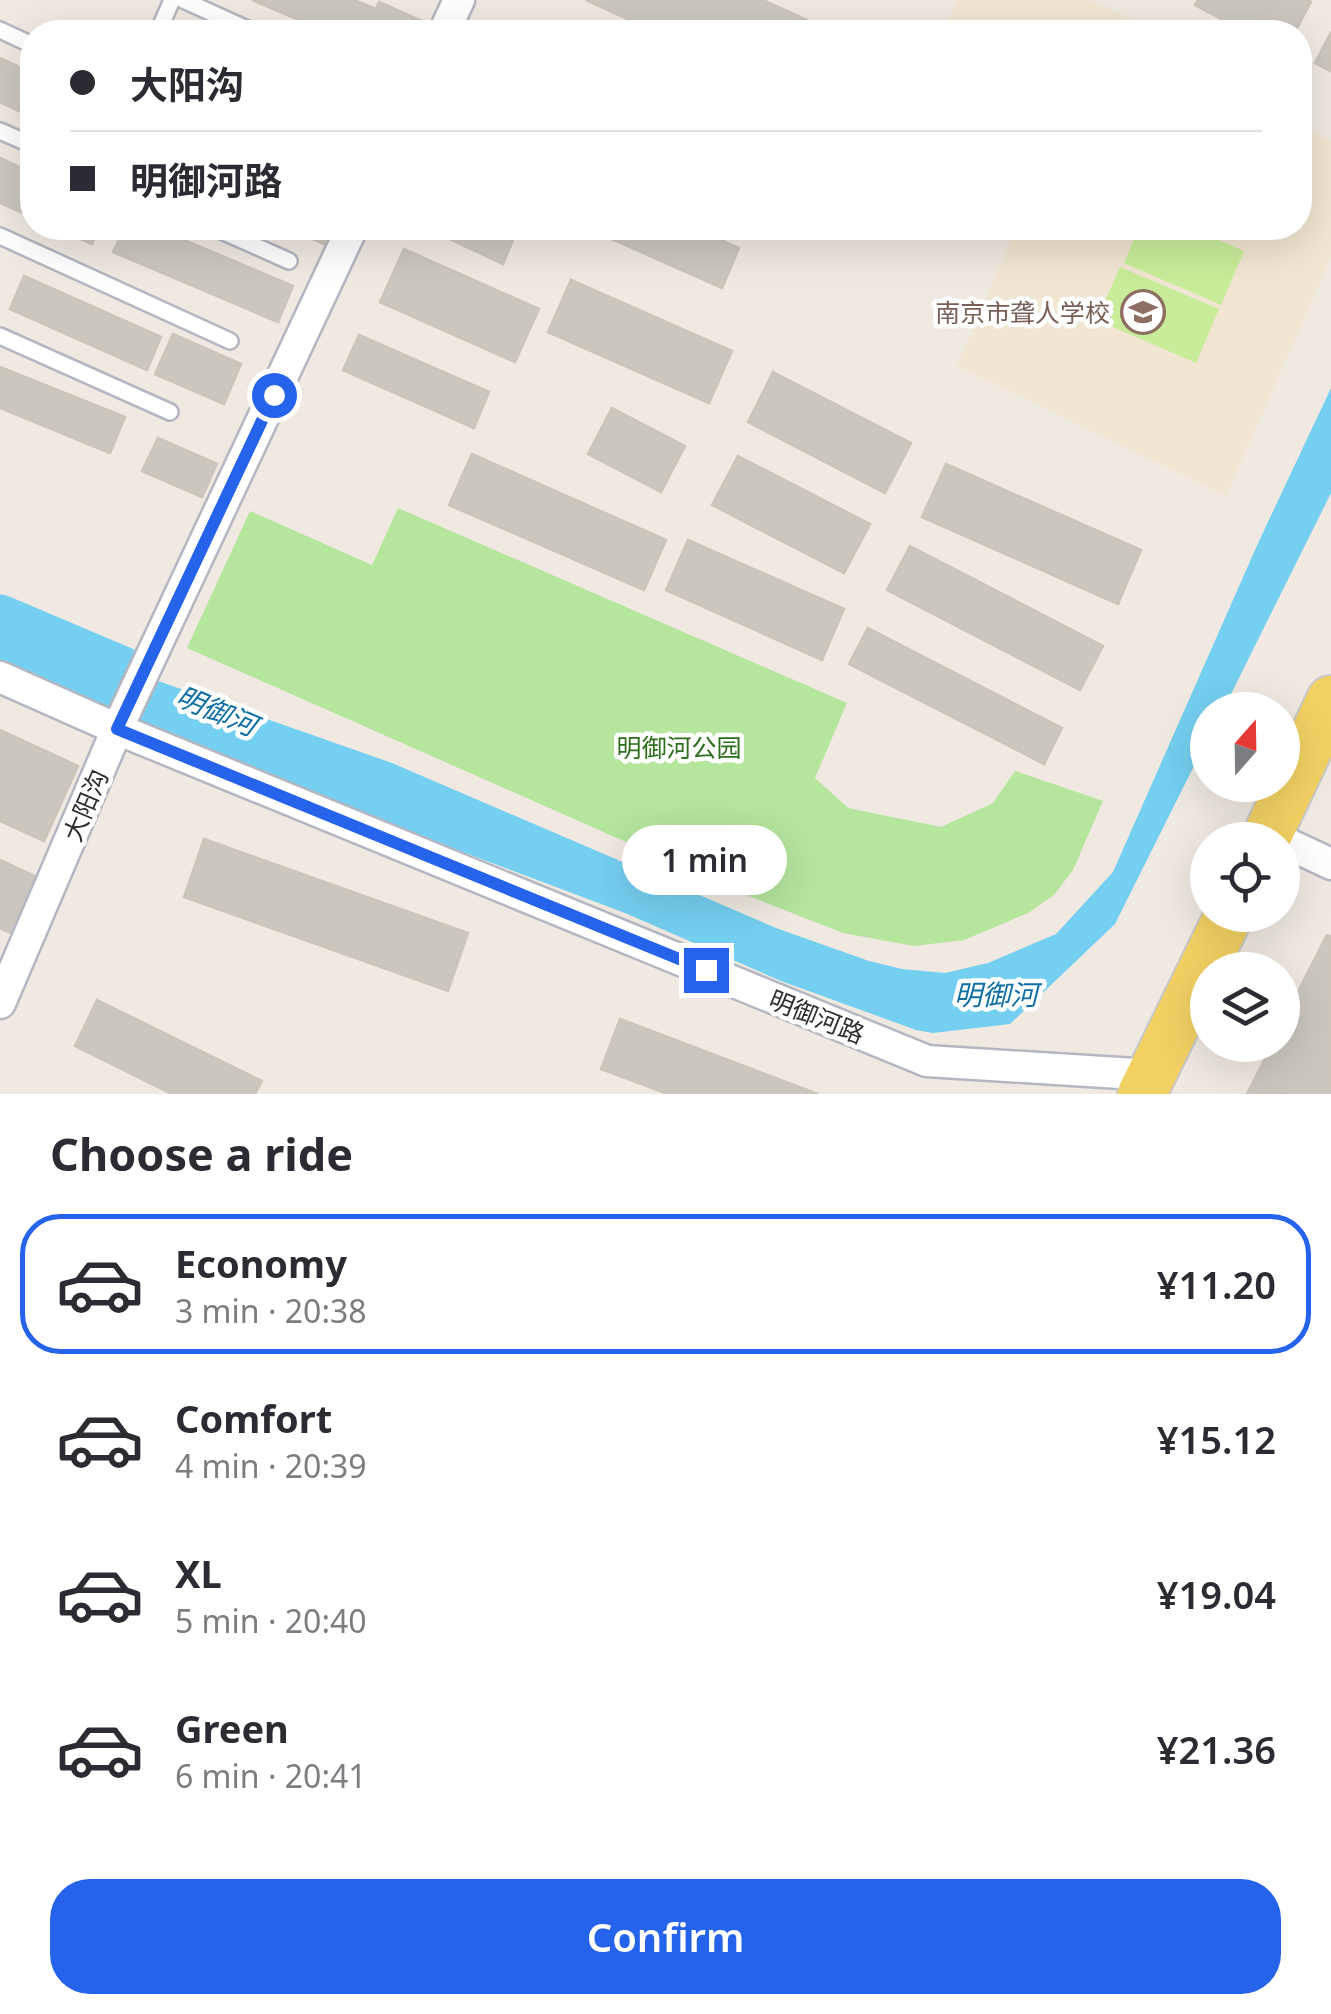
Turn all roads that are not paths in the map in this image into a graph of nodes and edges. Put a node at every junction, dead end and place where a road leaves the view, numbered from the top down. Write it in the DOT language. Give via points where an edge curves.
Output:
graph roads {
  1 [pos="183,0"];
  2 [pos="227,20"];
  3 [pos="0,236"];
  4 [pos="242,240"];
  5 [pos="346,240"];
  6 [pos="289,261"];
  7 [pos="0,336"];
  8 [pos="230,340"];
  9 [pos="170,412"];
  10 [pos="0,677"];
  11 [pos="1331,700"];
  12 [pos="118,728"];
  13 [pos="1281,822"];
  14 [pos="1300,850"];
  15 [pos="1331,864"];
  16 [pos="1221,932"];
  17 [pos="0,1003"];
  18 [pos="1147,1084"];
  1 -- 2 [label="lane"];
  3 -- 8 [label="lane"];
  4 -- 6 [label="lane"];
  5 -- 12 [label="street, 大阳沟"];
  7 -- 9 [label="lane"];
  10 -- 12 [label="street, 明御河路"];
  11 -- 13 [label="main road"];
  12 -- 17 [label="street, 大阳沟"];
  12 -- 18 [label="street, 明御河路" via="927,1061"];
  14 -- 15 [label="street"];
  16 -- 18 [label="main road"];
}
